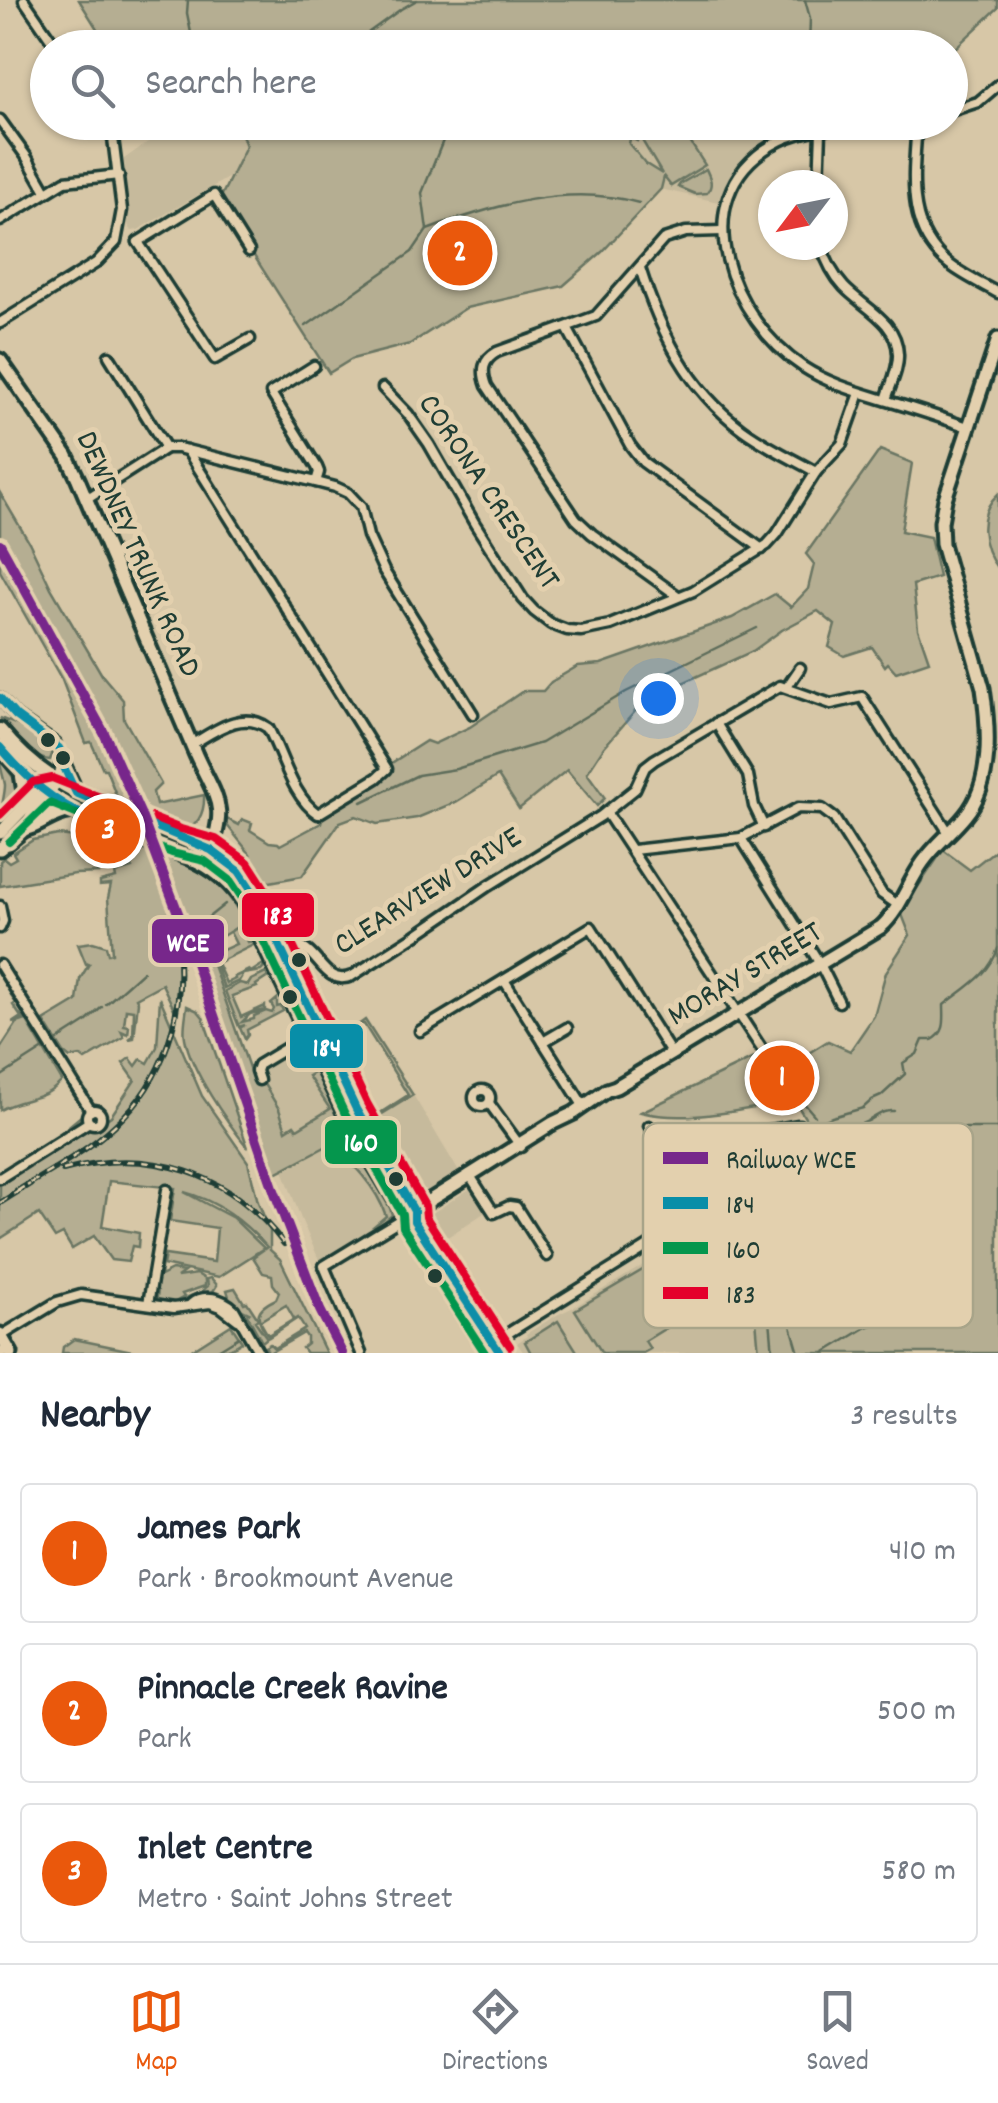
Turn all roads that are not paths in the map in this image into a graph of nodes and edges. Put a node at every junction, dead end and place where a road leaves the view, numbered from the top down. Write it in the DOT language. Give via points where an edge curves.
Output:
graph roads {
  1 [pos="24,0"];
  2 [pos="45,30"];
  3 [pos="998,85"];
  4 [pos="968,105"];
  5 [pos="0,120"];
  6 [pos="113,140"];
  7 [pos="784,140"];
  8 [pos="821,140"];
  9 [pos="916,140"];
  10 [pos="820,170"];
  11 [pos="119,175"];
  12 [pos="46,191"];
  13 [pos="0,221"];
  14 [pos="722,232"];
  15 [pos="119,235"];
  16 [pos="138,242"];
  17 [pos="249,251"];
  18 [pos="826,260"];
  19 [pos="640,268"];
  20 [pos="998,293"];
  21 [pos="0,323"];
  22 [pos="567,328"];
  23 [pos="250,339"];
  24 [pos="998,339"];
  25 [pos="109,356"];
  26 [pos="0,360"];
  27 [pos="314,366"];
  28 [pos="383,388"];
  29 [pos="860,393"];
  30 [pos="886,400"];
  31 [pos="968,426"];
  32 [pos="166,448"];
  33 [pos="187,450"];
  34 [pos="816,472"];
  35 [pos="316,482"];
  36 [pos="86,499"];
  37 [pos="762,549"];
  38 [pos="678,596"];
  39 [pos="800,668"];
  40 [pos="787,687"];
  41 [pos="0,698"];
  42 [pos="474,714"];
  43 [pos="716,723"];
  44 [pos="0,730"];
  45 [pos="191,745"];
  46 [pos="3,751"];
  47 [pos="38,769"];
  48 [pos="22,775"];
  49 [pos="53,780"];
  50 [pos="27,807"];
  51 [pos="70,810"];
  52 [pos="606,812"];
  53 [pos="115,813"];
  54 [pos="764,826"];
  55 [pos="25,829"];
  56 [pos="0,833"];
  57 [pos="949,833"];
  58 [pos="741,838"];
  59 [pos="0,849"];
  60 [pos="633,850"];
  61 [pos="206,856"];
  62 [pos="898,905"];
  63 [pos="0,906"];
  64 [pos="0,928"];
  65 [pos="281,949"];
  66 [pos="820,964"];
  67 [pos="0,965"];
  68 [pos="504,980"];
  69 [pos="6,984"];
  70 [pos="839,1002"];
  71 [pos="736,1013"];
  72 [pos="567,1028"];
  73 [pos="420,1031"];
  74 [pos="316,1039"];
  75 [pos="543,1042"];
  76 [pos="671,1053"];
  77 [pos="772,1066"];
  78 [pos="258,1080"];
  79 [pos="489,1103"];
  80 [pos="585,1108"];
  81 [pos="519,1146"];
  82 [pos="0,1178"];
  83 [pos="468,1179"];
  84 [pos="167,1190"];
  85 [pos="411,1216"];
  86 [pos="643,1252"];
  87 [pos="547,1256"];
  88 [pos="148,1304"];
  89 [pos="0,1336"];
  90 [pos="497,1347"];
  91 [pos="11,1353"];
  92 [pos="259,1353"];
  93 [pos="361,1353"];
  1 -- 2 [label="street"];
  3 -- 4 [label="street"];
  5 -- 12 [label="street"];
  6 -- 11 [label="street"];
  7 -- 14 [label="street" via="740,174"];
  8 -- 10 [label="street"];
  9 -- 20 [label="street" via="913,188 923,231 951,266"];
  11 -- 12 [label="street"];
  11 -- 15 [label="street"];
  12 -- 13 [label="street"];
  14 -- 19 [label="street" via="664,239"];
  14 -- 29 [label="street" via="741,298 762,330 804,368"];
  15 -- 16 [label="street"];
  15 -- 21 [label="street" via="96,263"];
  16 -- 17 [label="street" via="214,195"];
  16 -- 23 [label="street" via="215,360"];
  18 -- 30 [label="street" via="894,336 898,358"];
  19 -- 22 [label="street" via="600,313"];
  19 -- 34 [label="street" via="668,342 704,394 743,430"];
  22 -- 37 [label="street" via="643,462"];
  22 -- 38 [label="street" via="493,354 484,378 576,519"];
  24 -- 31 [label="street, MORAY STREET"];
  25 -- 32 [label="street"];
  26 -- 36 [label="street, DEWDNEY TRUNK ROAD" via="67,456"];
  27 -- 35 [label="street" via="272,394 318,467"];
  28 -- 38 [label="street, CORONA CRESCENT" via="429,444 523,599 542,618 560,628 588,630"];
  29 -- 30 [label="street"];
  29 -- 34 [label="street, CORONA CRESCENT" via="842,444"];
  30 -- 31 [label="street"];
  31 -- 57 [label="street, MORAY STREET" via="943,506 942,537 983,688 986,748 976,798"];
  32 -- 33 [label="street"];
  32 -- 36 [label="street"];
  33 -- 35 [label="street"];
  33 -- 45 [label="street" via="387,769 318,814 263,724 239,720"];
  34 -- 37 [label="street, CORONA CRESCENT"];
  35 -- 42 [label="street" via="336,487 361,507 384,571"];
  36 -- 45 [label="street, DEWDNEY TRUNK ROAD"];
  37 -- 38 [label="street, CORONA CRESCENT"];
  39 -- 40 [label="street"];
  40 -- 43 [label="street"];
  40 -- 57 [label="street" via="832,704 862,696"];
  41 -- 49 [label="street" via="49,738"];
  43 -- 52 [label="street" via="650,763 635,788"];
  43 -- 54 [label="street" via="748,775"];
  44 -- 47 [label="main road"];
  45 -- 61 [label="street, DEWDNEY TRUNK ROAD" via="208,781 212,810"];
  46 -- 48 [label="main road"];
  46 -- 49 [label="main road"];
  47 -- 49 [label="main road"];
  47 -- 49 [label="main road" via="51,766"];
  48 -- 49 [label="main road"];
  48 -- 50 [label="main road"];
  49 -- 50 [label="street"];
  49 -- 51 [label="main road"];
  49 -- 53 [label="main road"];
  49 -- 53 [label="main road"];
  49 -- 55 [label="street"];
  50 -- 56 [label="street"];
  51 -- 55 [label="main road"];
  51 -- 61 [label="main road, bridge" via="177,852"];
  52 -- 60 [label="street"];
  52 -- 65 [label="street, CLEARVIEW DRIVE" via="348,978 333,977 298,946"];
  53 -- 61 [label="main road, bridge"];
  54 -- 58 [label="street"];
  54 -- 62 [label="street" via="792,810 826,810 882,894"];
  55 -- 59 [label="street"];
  57 -- 62 [label="street, MORAY STREET" via="920,865"];
  58 -- 60 [label="street"];
  58 -- 66 [label="street"];
  60 -- 71 [label="street"];
  61 -- 65 [label="main road" via="234,866 245,878"];
  61 -- 74 [label="main road" via="243,900"];
  62 -- 66 [label="street, MORAY STREET" via="881,927"];
  63 -- 64 [label="street"];
  65 -- 74 [label="main road"];
  66 -- 70 [label="street"];
  66 -- 71 [label="street, MORAY STREET"];
  67 -- 69 [label="street"];
  68 -- 73 [label="street"];
  68 -- 75 [label="street"];
  68 -- 76 [label="street" via="591,927"];
  69 -- 82 [label="street" via="91,1111 89,1122"];
  71 -- 76 [label="street, MORAY STREET"];
  71 -- 77 [label="street"];
  72 -- 75 [label="street"];
  74 -- 78 [label="street" via="258,1065"];
  74 -- 85 [label="main road"];
  75 -- 80 [label="street"];
  76 -- 80 [label="street, MORAY STREET"];
  79 -- 81 [label="street"];
  80 -- 81 [label="street, MORAY STREET"];
  81 -- 83 [label="street, MORAY STREET"];
  83 -- 85 [label="street, MORAY STREET"];
  83 -- 87 [label="street" via="494,1213 516,1207"];
  84 -- 88 [label="street"];
  85 -- 90 [label="main road"];
  85 -- 93 [label="street, MORAY STREET" via="324,1266"];
  86 -- 90 [label="street"];
  88 -- 89 [label="street" via="81,1295"];
  88 -- 92 [label="street" via="174,1308 219,1300 234,1309"];
  89 -- 91 [label="street"];
}
